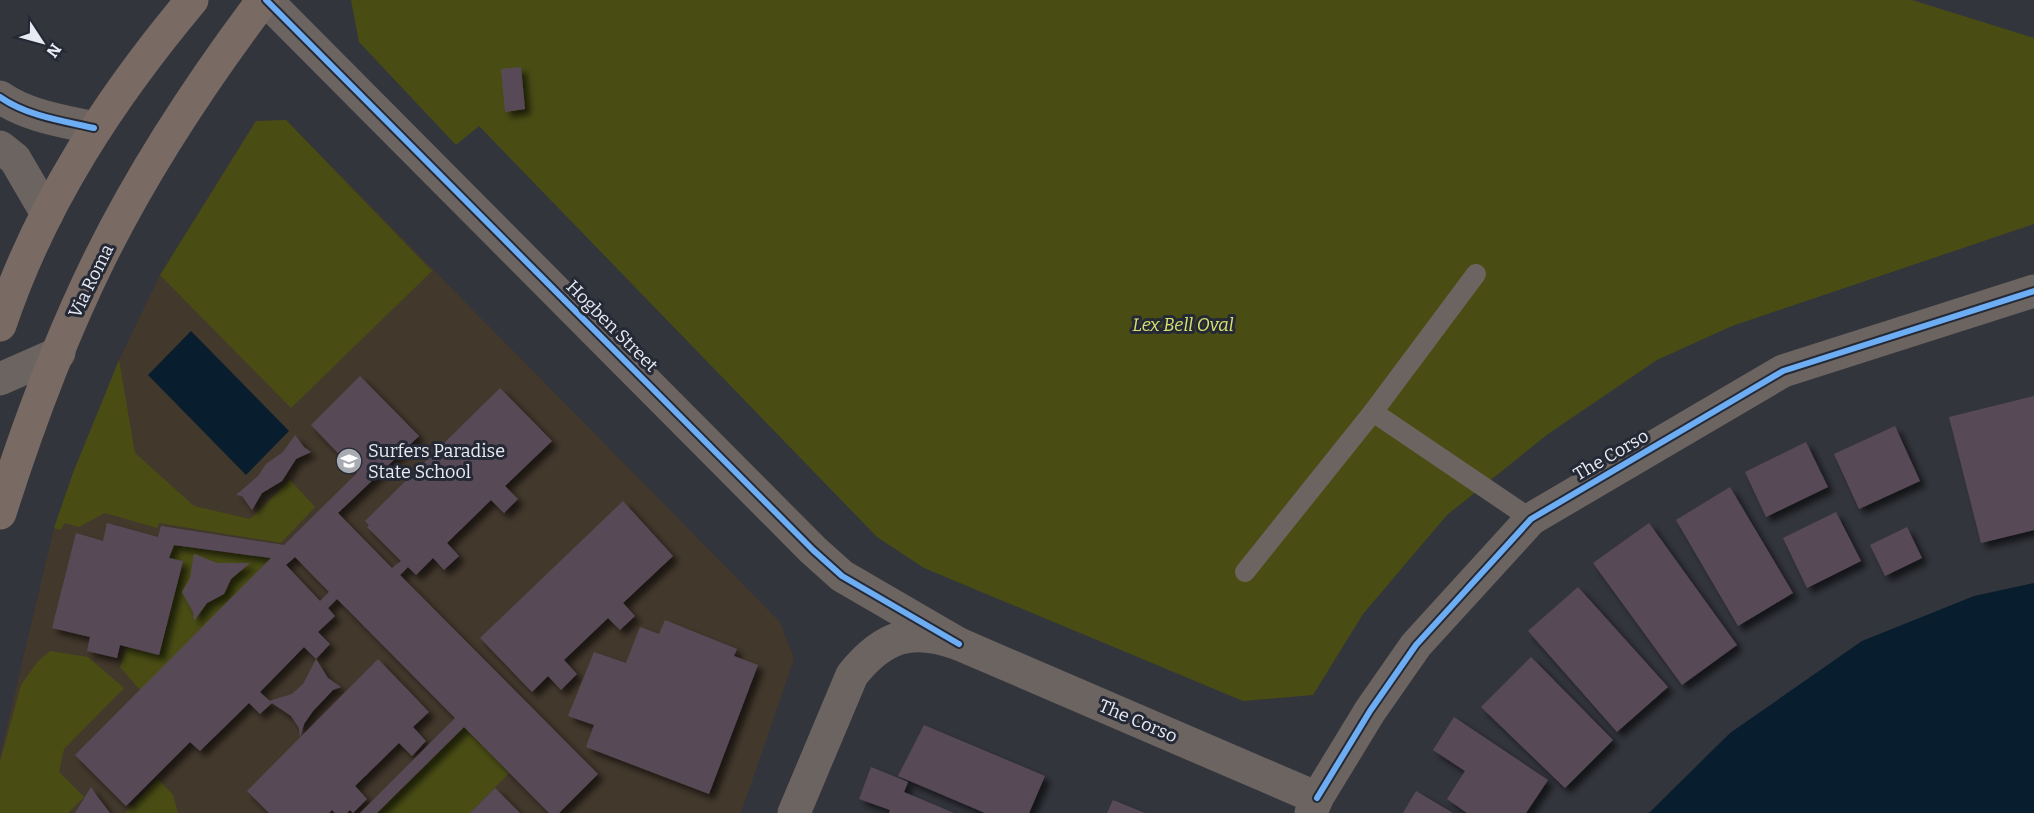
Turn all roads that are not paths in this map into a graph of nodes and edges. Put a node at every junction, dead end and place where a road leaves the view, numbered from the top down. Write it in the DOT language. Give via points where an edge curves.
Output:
graph roads {
  1 [pos="192,0"];
  2 [pos="264,0"];
  3 [pos="0,98"];
  4 [pos="94,128"];
  5 [pos="0,147"];
  6 [pos="47,214"];
  7 [pos="1476,274"];
  8 [pos="2034,291"];
  9 [pos="0,325"];
  10 [pos="59,353"];
  11 [pos="0,379"];
  12 [pos="1373,412"];
  13 [pos="0,513"];
  14 [pos="1531,519"];
  15 [pos="1245,572"];
  16 [pos="959,644"];
  17 [pos="1314,805"];
  18 [pos="794,813"];
  1 -- 4 [label="main road"];
  2 -- 10 [label="main road, Via Roma" via="215,65 156,158 101,256"];
  2 -- 16 [label="street, Hogben Street" via="813,550 842,576"];
  3 -- 4 [label="street" via="43,116"];
  4 -- 6 [label="main road"];
  5 -- 6 [label="street" via="15,159"];
  6 -- 9 [label="main road"];
  7 -- 12 [label="lane"];
  8 -- 14 [label="street, The Corso" via="1783,371"];
  10 -- 11 [label="street"];
  10 -- 13 [label="main road, Via Roma"];
  12 -- 14 [label="lane"];
  12 -- 15 [label="lane"];
  14 -- 17 [label="street, The Corso" via="1416,645 1370,711"];
  16 -- 17 [label="street, The Corso"];
  16 -- 18 [label="street" via="938,636 912,635 883,647 860,666 846,686"];
}
